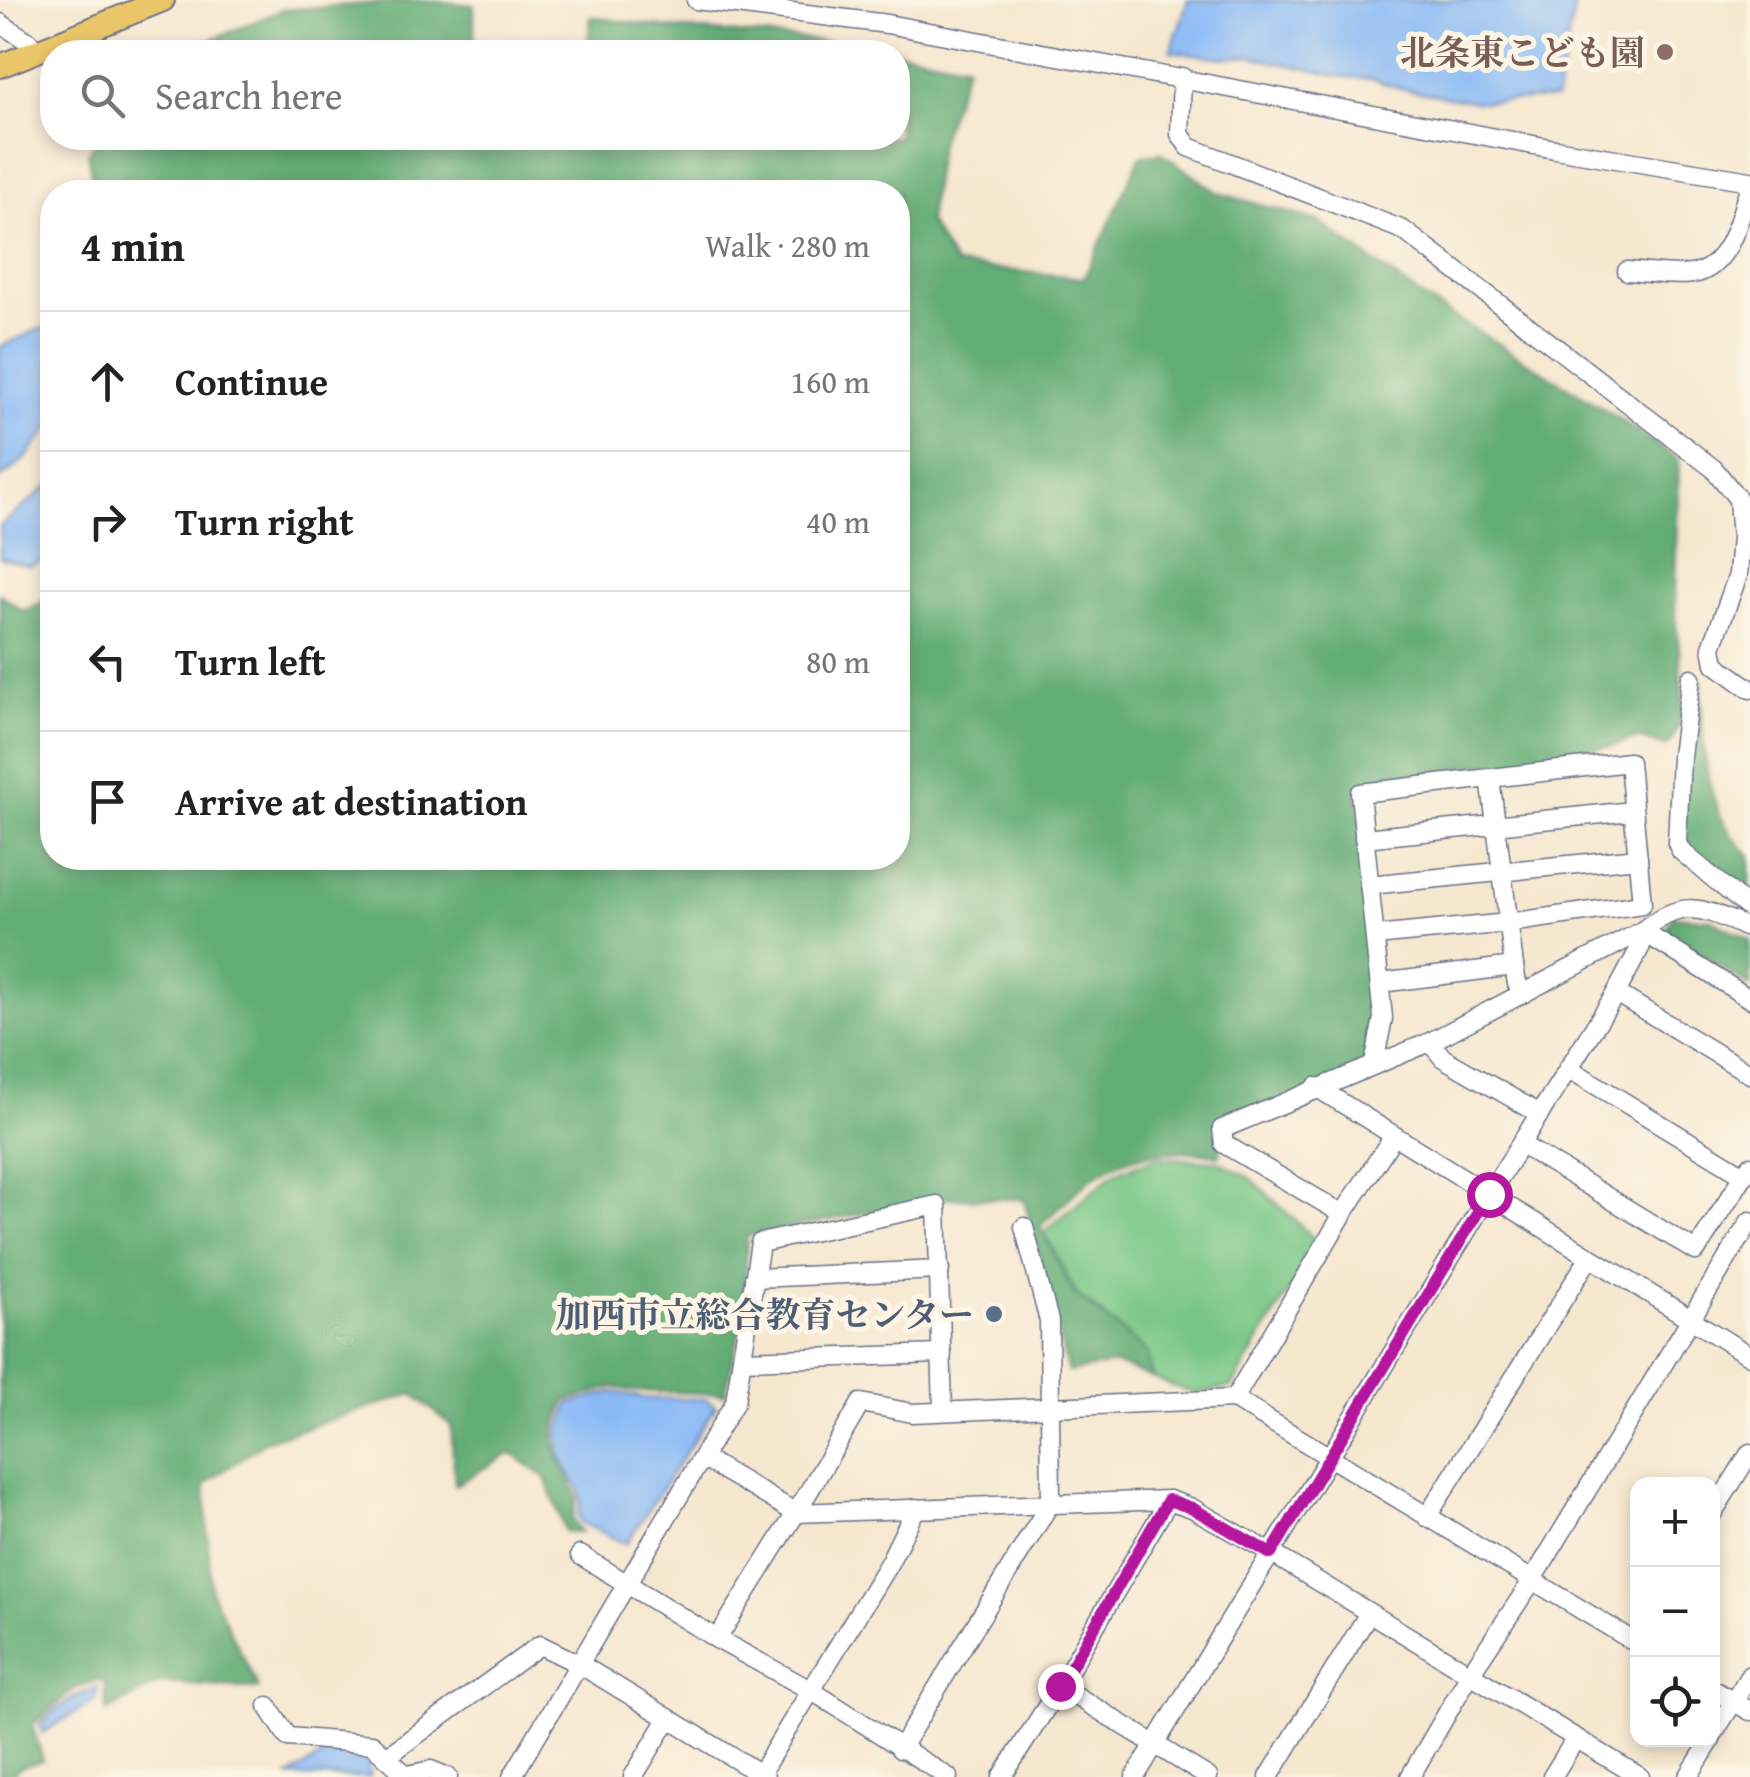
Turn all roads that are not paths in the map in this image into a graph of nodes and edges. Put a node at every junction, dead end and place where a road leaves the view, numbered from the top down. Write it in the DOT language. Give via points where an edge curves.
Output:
graph roads {
  1 [pos="163,0"];
  2 [pos="696,0"];
  3 [pos="0,23"];
  4 [pos="65,40"];
  5 [pos="40,50"];
  6 [pos="33,53"];
  7 [pos="0,66"];
  8 [pos="1182,78"];
  9 [pos="1750,183"];
  10 [pos="1627,271"];
  11 [pos="1691,678"];
  12 [pos="1750,689"];
  13 [pos="1490,778"];
  14 [pos="1634,811"];
  15 [pos="1497,826"];
  16 [pos="1364,838"];
  17 [pos="1638,858"];
  18 [pos="1503,873"];
  19 [pos="1369,885"];
  20 [pos="1750,909"];
  21 [pos="1508,923"];
  22 [pos="1750,929"];
  23 [pos="1642,931"];
  24 [pos="1375,936"];
  25 [pos="1514,966"];
  26 [pos="1381,983"];
  27 [pos="1525,993"];
  28 [pos="1616,993"];
  29 [pos="1750,999"];
  30 [pos="1430,1042"];
  31 [pos="1374,1064"];
  32 [pos="1568,1068"];
  33 [pos="1750,1074"];
  34 [pos="1316,1088"];
  35 [pos="1540,1114"];
  36 [pos="1393,1137"];
  37 [pos="1522,1145"];
  38 [pos="1747,1170"];
  39 [pos="1489,1194"];
  40 [pos="1343,1214"];
  41 [pos="1750,1221"];
  42 [pos="1024,1227"];
  43 [pos="1590,1258"];
  44 [pos="940,1270"];
  45 [pos="754,1278"];
  46 [pos="1690,1318"];
  47 [pos="942,1354"];
  48 [pos="1750,1356"];
  49 [pos="742,1360"];
  50 [pos="1234,1399"];
  51 [pos="1053,1405"];
  52 [pos="943,1411"];
  53 [pos="1750,1453"];
  54 [pos="703,1458"];
  55 [pos="1328,1458"];
  56 [pos="1168,1500"];
  57 [pos="1720,1501"];
  58 [pos="1051,1502"];
  59 [pos="916,1508"];
  60 [pos="796,1513"];
  61 [pos="1428,1517"];
  62 [pos="1271,1554"];
  63 [pos="580,1555"];
  64 [pos="1532,1580"];
  65 [pos="629,1584"];
  66 [pos="1368,1615"];
  67 [pos="1630,1637"];
  68 [pos="716,1639"];
  69 [pos="581,1665"];
  70 [pos="1470,1674"];
  71 [pos="1750,1675"];
  72 [pos="1060,1686"];
  73 [pos="812,1691"];
  74 [pos="1720,1694"];
  75 [pos="268,1706"];
  76 [pos="1742,1706"];
  77 [pos="668,1719"];
  78 [pos="1720,1729"];
  79 [pos="1576,1738"];
  80 [pos="1155,1745"];
  81 [pos="1706,1747"];
  82 [pos="900,1748"];
  83 [pos="386,1757"];
  84 [pos="402,1775"];
  85 [pos="761,1776"];
  86 [pos="448,1777"];
  87 [pos="512,1777"];
  88 [pos="633,1777"];
  89 [pos="948,1777"];
  90 [pos="1002,1777"];
  91 [pos="1135,1777"];
  92 [pos="1208,1777"];
  93 [pos="1270,1777"];
  94 [pos="1410,1777"];
  95 [pos="1552,1777"];
  96 [pos="1640,1777"];
  97 [pos="1688,1777"];
  1 -- 4 [label="main road"];
  2 -- 8 [label="street" via="887,24"];
  3 -- 6 [label="street" via="29,42"];
  5 -- 6 [label="main road"];
  6 -- 7 [label="main road"];
  8 -- 9 [label="street"];
  8 -- 12 [label="street" via="1180,134 1189,147 1403,230 1714,469 1738,499 1742,538 1738,575 1712,646 1715,664"];
  9 -- 10 [label="street" via="1720,257 1696,274"];
  11 -- 20 [label="street" via="1677,843"];
  13 -- 14 [label="street" via="1629,762"];
  13 -- 15 [label="street"];
  13 -- 16 [label="street" via="1360,793"];
  14 -- 15 [label="street"];
  14 -- 17 [label="street"];
  15 -- 16 [label="street"];
  15 -- 18 [label="street"];
  16 -- 19 [label="street"];
  17 -- 18 [label="street"];
  17 -- 21 [label="street" via="1642,904"];
  18 -- 19 [label="street"];
  18 -- 21 [label="street"];
  19 -- 24 [label="street"];
  21 -- 24 [label="street"];
  21 -- 25 [label="street"];
  22 -- 23 [label="street" via="1679,908"];
  23 -- 27 [label="street"];
  23 -- 28 [label="street"];
  23 -- 29 [label="street"];
  24 -- 26 [label="street"];
  25 -- 26 [label="street"];
  25 -- 27 [label="street"];
  26 -- 31 [label="street" via="1384,1018"];
  27 -- 30 [label="street"];
  28 -- 32 [label="street"];
  28 -- 33 [label="street"];
  30 -- 31 [label="street"];
  30 -- 35 [label="street" via="1442,1058"];
  31 -- 34 [label="street"];
  32 -- 35 [label="street"];
  32 -- 38 [label="street"];
  34 -- 36 [label="street"];
  34 -- 40 [label="street" via="1222,1129 1224,1144"];
  35 -- 37 [label="street"];
  36 -- 39 [label="street"];
  36 -- 40 [label="street"];
  37 -- 38 [label="street" via="1696,1251"];
  37 -- 39 [label="street"];
  39 -- 43 [label="street"];
  39 -- 55 [label="street"];
  40 -- 50 [label="street"];
  41 -- 46 [label="street"];
  42 -- 51 [label="street" via="1050,1321"];
  43 -- 46 [label="street"];
  43 -- 61 [label="street"];
  44 -- 45 [label="street"];
  44 -- 45 [label="street" via="938,1205 760,1242"];
  44 -- 47 [label="street"];
  45 -- 49 [label="street"];
  46 -- 48 [label="street"];
  46 -- 64 [label="street"];
  47 -- 49 [label="street"];
  47 -- 52 [label="street"];
  49 -- 54 [label="street" via="735,1402"];
  50 -- 51 [label="street"];
  50 -- 55 [label="street"];
  51 -- 52 [label="street"];
  51 -- 58 [label="street"];
  52 -- 60 [label="street" via="860,1403"];
  53 -- 57 [label="street"];
  54 -- 60 [label="street"];
  54 -- 65 [label="street"];
  55 -- 61 [label="street"];
  55 -- 62 [label="street"];
  56 -- 58 [label="street"];
  56 -- 62 [label="street"];
  56 -- 72 [label="street"];
  58 -- 59 [label="street"];
  58 -- 82 [label="street"];
  59 -- 60 [label="street"];
  59 -- 73 [label="street"];
  60 -- 68 [label="street"];
  61 -- 64 [label="street"];
  62 -- 66 [label="street"];
  62 -- 80 [label="street"];
  63 -- 65 [label="street"];
  64 -- 67 [label="street"];
  64 -- 70 [label="street"];
  65 -- 68 [label="street"];
  65 -- 69 [label="street"];
  66 -- 70 [label="street"];
  66 -- 93 [label="street"];
  68 -- 73 [label="street"];
  69 -- 77 [label="street"];
  69 -- 83 [label="street" via="540,1644"];
  69 -- 87 [label="street"];
  70 -- 79 [label="street"];
  70 -- 94 [label="street"];
  71 -- 76 [label="street"];
  72 -- 80 [label="street"];
  72 -- 90 [label="street"];
  73 -- 82 [label="street"];
  73 -- 85 [label="street"];
  74 -- 76 [label="street"];
  75 -- 83 [label="street" via="288,1737 372,1744"];
  76 -- 78 [label="street"];
  77 -- 85 [label="street"];
  77 -- 88 [label="street"];
  79 -- 95 [label="street"];
  79 -- 96 [label="street"];
  80 -- 91 [label="street"];
  80 -- 92 [label="street"];
  81 -- 97 [label="street"];
  82 -- 89 [label="street"];
  83 -- 84 [label="street"];
  84 -- 86 [label="street" via="431,1770"];
}
